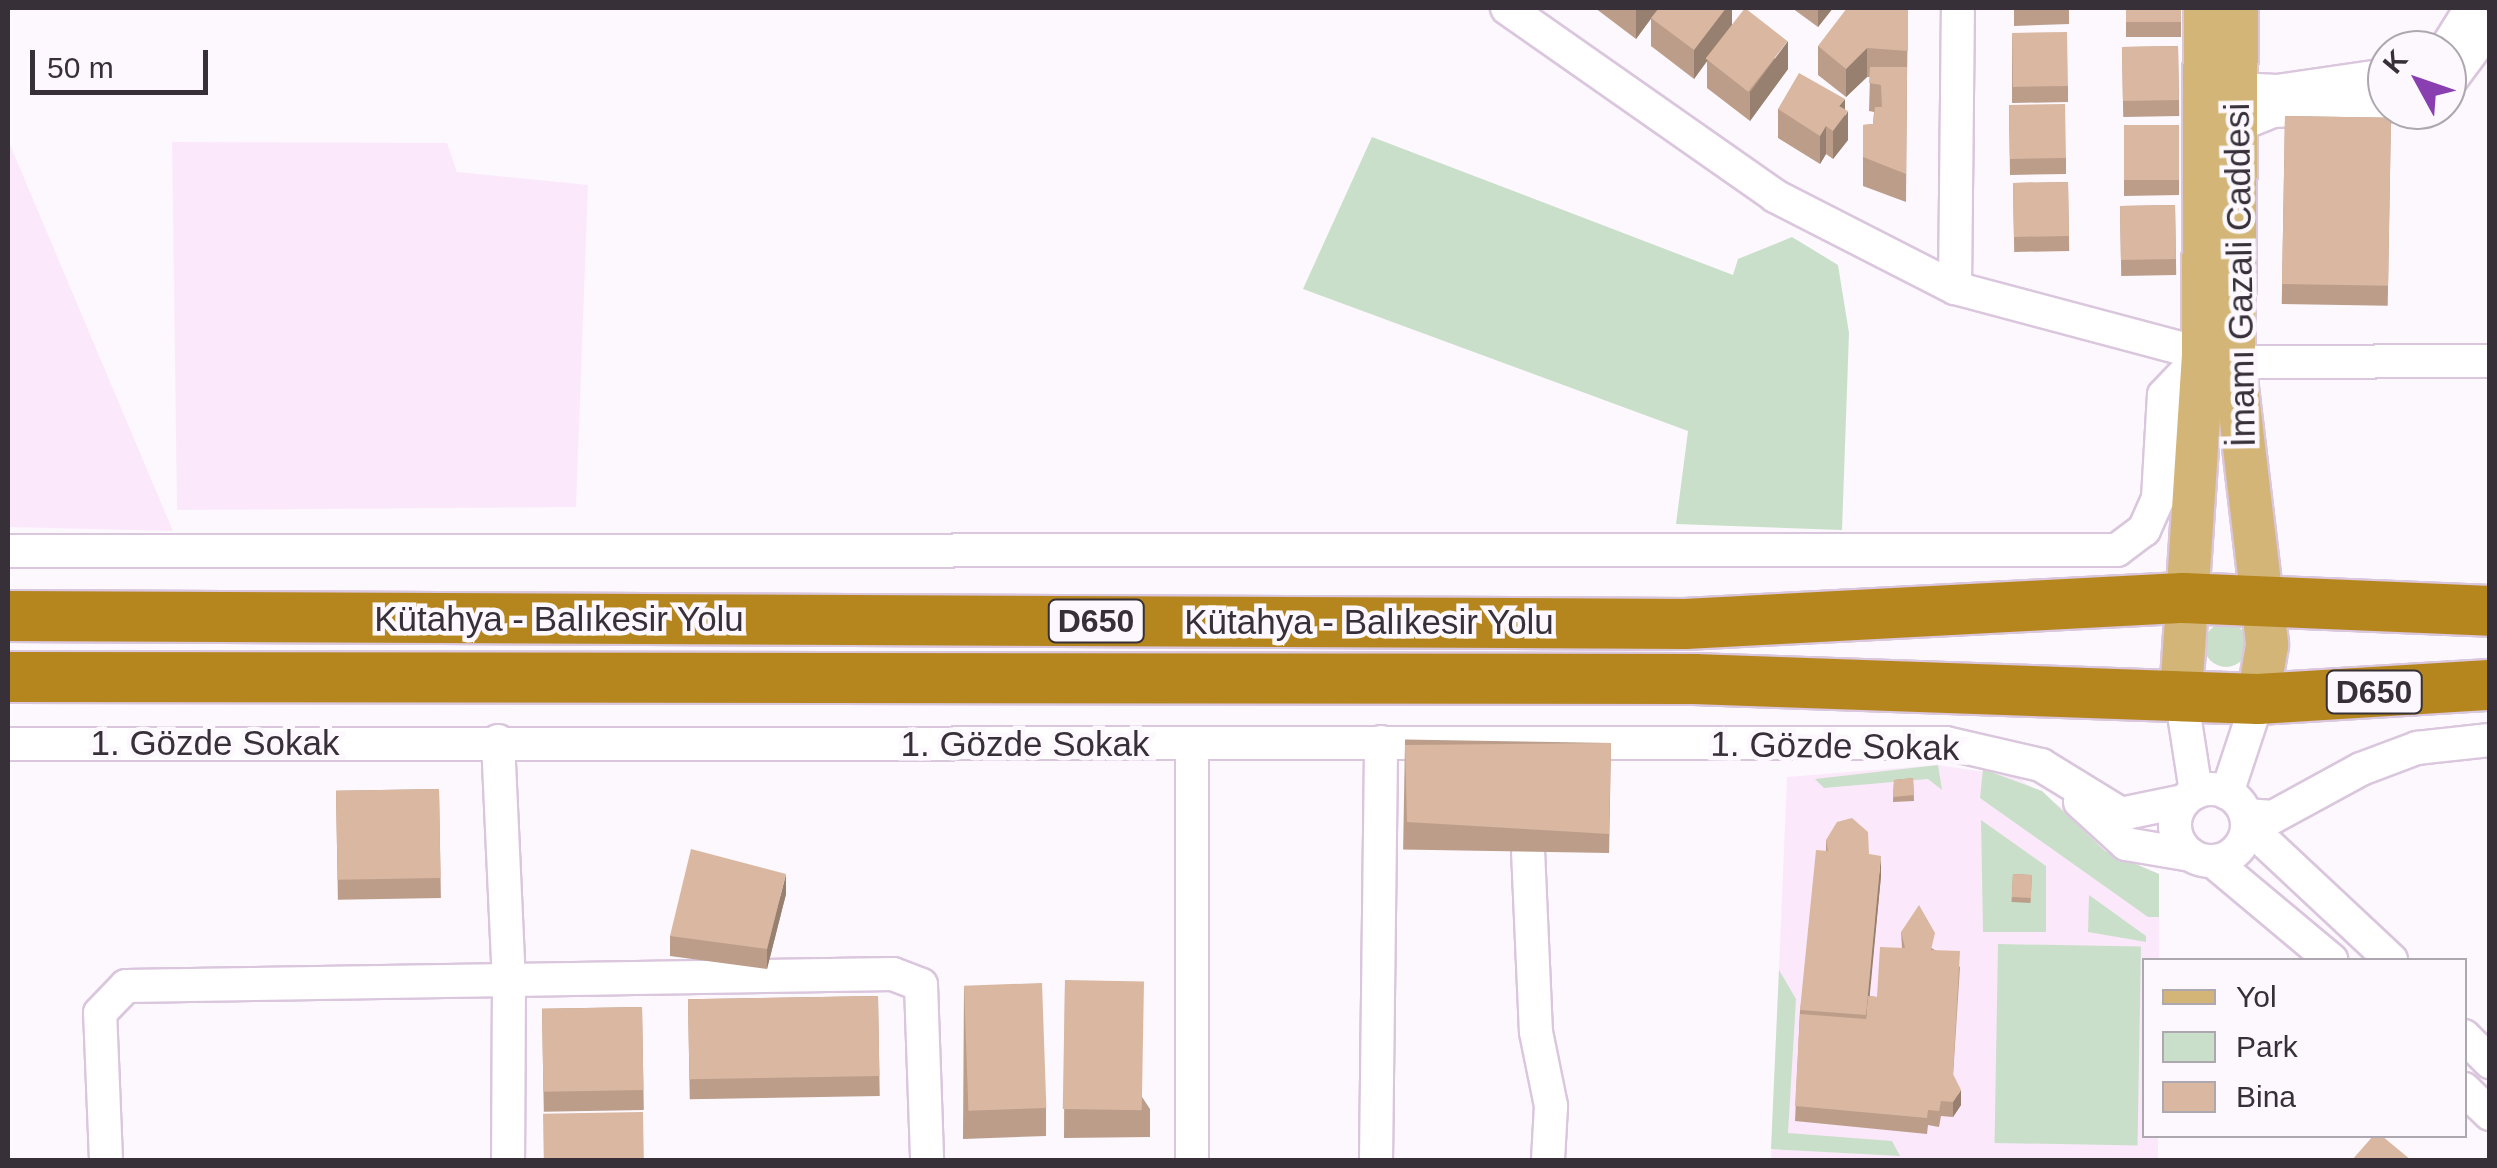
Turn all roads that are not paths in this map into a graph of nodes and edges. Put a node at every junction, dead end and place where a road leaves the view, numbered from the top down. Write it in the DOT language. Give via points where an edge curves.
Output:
graph roads {
  1 [pos="1507,8"];
  2 [pos="1957,8"];
  3 [pos="2205,8"];
  4 [pos="2237,8"];
  5 [pos="2471,8"];
  6 [pos="2490,27"];
  7 [pos="2457,30"];
  8 [pos="2467,58"];
  9 [pos="2367,78"];
  10 [pos="2367,107"];
  11 [pos="2236,108"];
  12 [pos="1954,288"];
  13 [pos="2218,358"];
  14 [pos="2490,361"];
  15 [pos="8,552"];
  16 [pos="2183,598"];
  17 [pos="2261,600"];
  18 [pos="2490,611"];
  19 [pos="8,616"];
  20 [pos="8,677"];
  21 [pos="2490,685"];
  22 [pos="2181,695"];
  23 [pos="2258,699"];
  24 [pos="2490,740"];
  25 [pos="498,741"];
  26 [pos="1381,742"];
  27 [pos="8,744"];
  28 [pos="1192,746"];
  29 [pos="2040,765"];
  30 [pos="2220,805"];
  31 [pos="1528,850"];
  32 [pos="2202,858"];
  33 [pos="2328,958"];
  34 [pos="2389,958"];
  35 [pos="509,980"];
  36 [pos="2467,1039"];
  37 [pos="2490,1062"];
  38 [pos="2467,1092"];
  39 [pos="2490,1114"];
  40 [pos="106,1160"];
  41 [pos="508,1160"];
  42 [pos="926,1160"];
  43 [pos="1192,1160"];
  44 [pos="1376,1160"];
  45 [pos="1548,1160"];
  1 -- 12 [label="street" via="1775,196"];
  2 -- 12 [label="street"];
  3 -- 13 [label="main road, İmamı Gazali Caddesi"];
  4 -- 11 [label="main road, İmamı Gazali Caddesi"];
  5 -- 7 [label="street"];
  6 -- 8 [label="street"];
  9 -- 11 [label="street" via="2278,91"];
  10 -- 11 [label="street"];
  11 -- 13 [label="main road, İmamı Gazali Caddesi"];
  12 -- 13 [label="street"];
  13 -- 14 [label="street"];
  13 -- 15 [label="street" via="2164,395 2158,498 2144,530 2116,550"];
  13 -- 16 [label="main road, İmamı Gazali Caddesi"];
  13 -- 17 [label="main road, İmamı Gazali Caddesi"];
  16 -- 17 [label="highway, Kütahya - Balıkesir Yolu"];
  16 -- 19 [label="highway, Kütahya - Balıkesir Yolu / D650" via="1685,624"];
  16 -- 22 [label="main road, İmamı Gazali Caddesi"];
  17 -- 18 [label="highway, Kütahya - Balıkesir Yolu"];
  17 -- 23 [label="main road, İmamı Gazali Caddesi" via="2266,645"];
  20 -- 22 [label="highway, Kütahya - Balıkesir Yolu / D650" via="1675,678"];
  21 -- 23 [label="highway, Kütahya - Balıkesir Yolu / D650"];
  22 -- 23 [label="highway, Kütahya - Balıkesir Yolu"];
  22 -- 30 [label="street"];
  23 -- 30 [label="street"];
  24 -- 30 [label="street" via="2417,748 2361,769 2273,817"];
  25 -- 27 [label="street, 1. Gözde Sokak"];
  25 -- 28 [label="street, 1. Gözde Sokak"];
  25 -- 35 [label="street"];
  26 -- 28 [label="street, 1. Gözde Sokak"];
  26 -- 29 [label="street, 1. Gözde Sokak" via="1946,743"];
  26 -- 44 [label="street"];
  28 -- 43 [label="street"];
  29 -- 30 [label="street" via="2122,814"];
  29 -- 32 [label="street" via="2126,844"];
  30 -- 32 [label="street" via="2241,846"];
  30 -- 32 [label="street" via="2176,836"];
  30 -- 34 [label="street"];
  31 -- 45 [label="street" via="1536,1032 1551,1106"];
  32 -- 33 [label="street"];
  35 -- 40 [label="street" via="126,986 100,1013"];
  35 -- 41 [label="street"];
  35 -- 42 [label="street" via="913,977 925,1010"];
  36 -- 37 [label="street"];
  38 -- 39 [label="street"];
}
